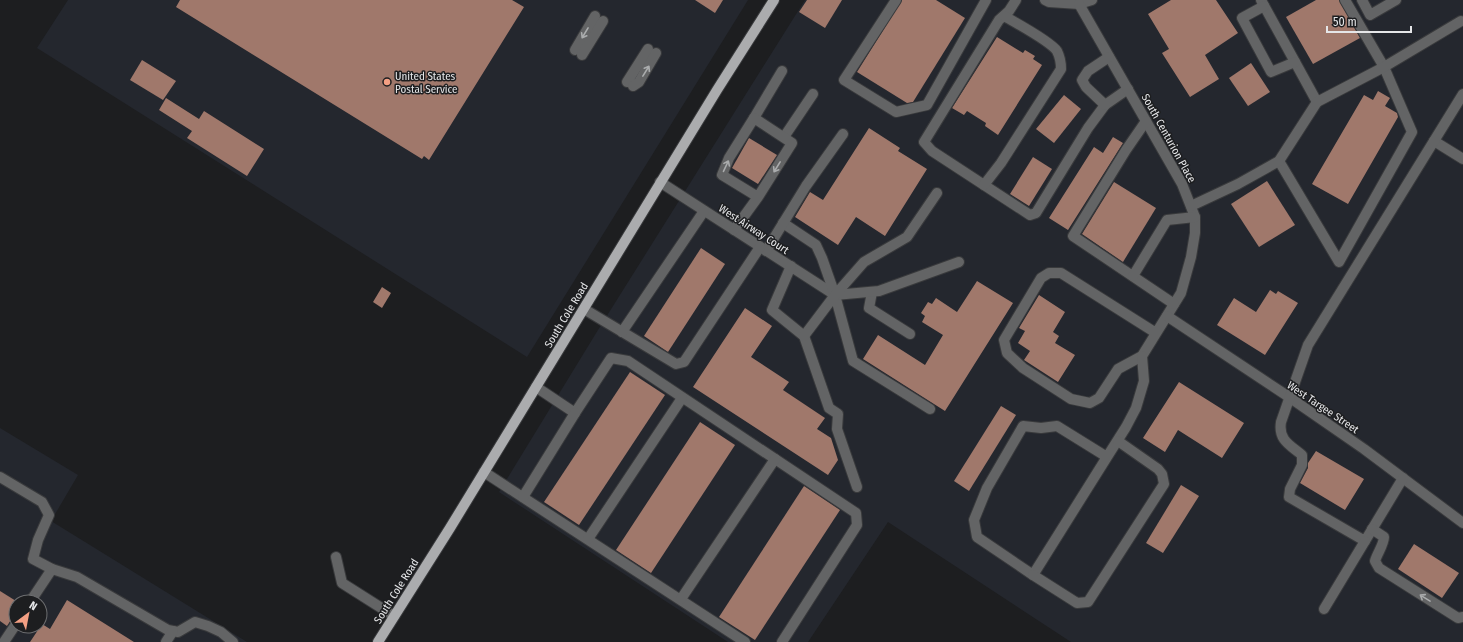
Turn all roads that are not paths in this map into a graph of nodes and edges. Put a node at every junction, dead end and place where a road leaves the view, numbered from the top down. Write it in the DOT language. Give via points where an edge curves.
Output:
graph roads {
  1 [pos="774,0"];
  2 [pos="896,0"];
  3 [pos="973,0"];
  4 [pos="1016,0"];
  5 [pos="1045,0"];
  6 [pos="1092,0"];
  7 [pos="1345,0"];
  8 [pos="1362,0"];
  9 [pos="1396,0"];
  10 [pos="984,3"];
  11 [pos="1262,3"];
  12 [pos="1080,4"];
  13 [pos="1004,16"];
  14 [pos="599,19"];
  15 [pos="1461,21"];
  16 [pos="652,51"];
  17 [pos="578,52"];
  18 [pos="1109,57"];
  19 [pos="1294,62"];
  20 [pos="1384,67"];
  21 [pos="782,71"];
  22 [pos="630,84"];
  23 [pos="1128,89"];
  24 [pos="812,94"];
  25 [pos="1463,94"];
  26 [pos="1317,102"];
  27 [pos="1105,106"];
  28 [pos="754,118"];
  29 [pos="1146,121"];
  30 [pos="843,134"];
  31 [pos="784,137"];
  32 [pos="1434,141"];
  33 [pos="1463,159"];
  34 [pos="1279,161"];
  35 [pos="660,182"];
  36 [pos="984,185"];
  37 [pos="937,193"];
  38 [pos="758,197"];
  39 [pos="1191,206"];
  40 [pos="704,211"];
  41 [pos="1195,217"];
  42 [pos="783,223"];
  43 [pos="734,230"];
  44 [pos="763,249"];
  45 [pos="959,262"];
  46 [pos="791,266"];
  47 [pos="1133,276"];
  48 [pos="872,292"];
  49 [pos="835,295"];
  50 [pos="1174,304"];
  51 [pos="584,309"];
  52 [pos="1166,316"];
  53 [pos="622,332"];
  54 [pos="1156,333"];
  55 [pos="910,334"];
  56 [pos="804,336"];
  57 [pos="1142,356"];
  58 [pos="536,387"];
  59 [pos="1289,397"];
  60 [pos="682,398"];
  61 [pos="930,409"];
  62 [pos="575,413"];
  63 [pos="1118,441"];
  64 [pos="1108,457"];
  65 [pos="774,459"];
  66 [pos="484,472"];
  67 [pos="0,477"];
  68 [pos="1403,478"];
  69 [pos="857,487"];
  70 [pos="523,497"];
  71 [pos="1463,523"];
  72 [pos="1372,529"];
  73 [pos="588,539"];
  74 [pos="1364,541"];
  75 [pos="336,557"];
  76 [pos="52,569"];
  77 [pos="1033,575"];
  78 [pos="35,594"];
  79 [pos="681,599"];
  80 [pos="1324,609"];
  81 [pos="394,616"];
  82 [pos="1461,617"];
  83 [pos="173,631"];
  84 [pos="166,642"];
  85 [pos="233,642"];
  86 [pos="378,642"];
  87 [pos="745,642"];
  88 [pos="782,642"];
  1 -- 35 [label="main road, South Cole Road"];
  2 -- 10 [label="street" via="844,80 896,112 927,105"];
  3 -- 10 [label="street"];
  4 -- 13 [label="street"];
  5 -- 12 [label="street"];
  6 -- 12 [label="street"];
  7 -- 20 [label="street"];
  8 -- 9 [label="street" via="1370,15"];
  11 -- 19 [label="street"];
  11 -- 19 [label="street" via="1242,18 1270,72"];
  12 -- 18 [label="street, South Centurion Place"];
  13 -- 36 [label="street" via="1056,49 1061,60 1061,69"];
  13 -- 36 [label="street" via="999,20 924,142 932,151"];
  14 -- 17 [label="street, one-way"];
  15 -- 20 [label="street"];
  22 -- 16 [label="street, one-way"];
  18 -- 23 [label="street, South Centurion Place"];
  18 -- 27 [label="street" via="1088,71 1082,80"];
  19 -- 26 [label="street"];
  20 -- 26 [label="street"];
  20 -- 34 [label="street" via="1412,132 1339,262"];
  21 -- 28 [label="street"];
  23 -- 27 [label="street"];
  23 -- 29 [label="street, South Centurion Place"];
  24 -- 31 [label="street"];
  25 -- 32 [label="street"];
  26 -- 34 [label="street"];
  27 -- 36 [label="street" via="1088,128 1036,213 1030,215"];
  28 -- 31 [label="street"];
  38 -- 28 [label="street, one-way" via="722,175 729,158"];
  29 -- 39 [label="street, South Centurion Place" via="1182,184"];
  29 -- 47 [label="street" via="1073,236"];
  30 -- 42 [label="street"];
  31 -- 38 [label="street, one-way" via="792,143"];
  32 -- 33 [label="street"];
  32 -- 59 [label="street" via="1308,345"];
  34 -- 39 [label="street"];
  35 -- 40 [label="street, West Airway Court"];
  35 -- 51 [label="main road, South Cole Road"];
  37 -- 49 [label="street" via="906,237 864,262"];
  38 -- 43 [label="street"];
  39 -- 41 [label="street, South Centurion Place"];
  40 -- 43 [label="street, West Airway Court"];
  40 -- 53 [label="street"];
  41 -- 47 [label="street" via="1166,220"];
  41 -- 50 [label="street, South Centurion Place" via="1196,233 1191,257"];
  42 -- 44 [label="street"];
  42 -- 49 [label="street" via="816,245"];
  43 -- 44 [label="street, West Airway Court"];
  44 -- 46 [label="street, West Airway Court"];
  44 -- 53 [label="street" via="684,362 676,364"];
  45 -- 48 [label="street"];
  46 -- 49 [label="street, West Airway Court"];
  46 -- 56 [label="street" via="772,310"];
  47 -- 50 [label="street"];
  48 -- 49 [label="street"];
  48 -- 55 [label="street" via="869,308"];
  49 -- 56 [label="street"];
  49 -- 61 [label="street" via="853,361"];
  50 -- 52 [label="street, South Centurion Place"];
  51 -- 53 [label="street"];
  51 -- 58 [label="main road, South Cole Road"];
  52 -- 54 [label="street, South Centurion Place"];
  52 -- 59 [label="street, West Targee Street"];
  54 -- 57 [label="street, South Centurion Place"];
  54 -- 57 [label="street" via="1061,273 1049,273 1041,278 1004,340 1007,353 1023,368 1072,399 1090,403 1099,398 1118,370"];
  56 -- 69 [label="street" via="829,408 838,414 837,429"];
  57 -- 63 [label="street" via="1144,381 1136,408"];
  58 -- 62 [label="street"];
  58 -- 66 [label="main road, South Cole Road"];
  59 -- 68 [label="street, West Targee Street"];
  59 -- 74 [label="street" via="1280,430 1282,438 1302,455 1302,465 1290,489 1289,497"];
  60 -- 62 [label="street" via="628,362 611,358"];
  60 -- 65 [label="street"];
  60 -- 73 [label="street"];
  62 -- 70 [label="street"];
  63 -- 64 [label="street"];
  63 -- 77 [label="street" via="1158,468 1164,484 1088,602 1077,603"];
  64 -- 77 [label="street"];
  64 -- 77 [label="street" via="1057,426 1023,426 987,488 974,520 977,537"];
  65 -- 79 [label="street"];
  65 -- 88 [label="street" via="856,513 857,525"];
  66 -- 70 [label="street"];
  66 -- 81 [label="main road, South Cole Road"];
  67 -- 76 [label="street" via="42,502 49,515 33,559"];
  68 -- 71 [label="street, West Targee Street"];
  68 -- 72 [label="street"];
  70 -- 73 [label="street"];
  72 -- 74 [label="street"];
  82 -- 72 [label="street, one-way" via="1379,568 1375,562 1384,537"];
  73 -- 79 [label="street"];
  74 -- 80 [label="street"];
  75 -- 81 [label="street" via="342,583"];
  76 -- 78 [label="street"];
  76 -- 83 [label="street" via="77,577"];
  79 -- 87 [label="street"];
  81 -- 86 [label="main road, South Cole Road"];
  83 -- 84 [label="street"];
  83 -- 85 [label="street" via="178,632 195,622 221,632"];
}
